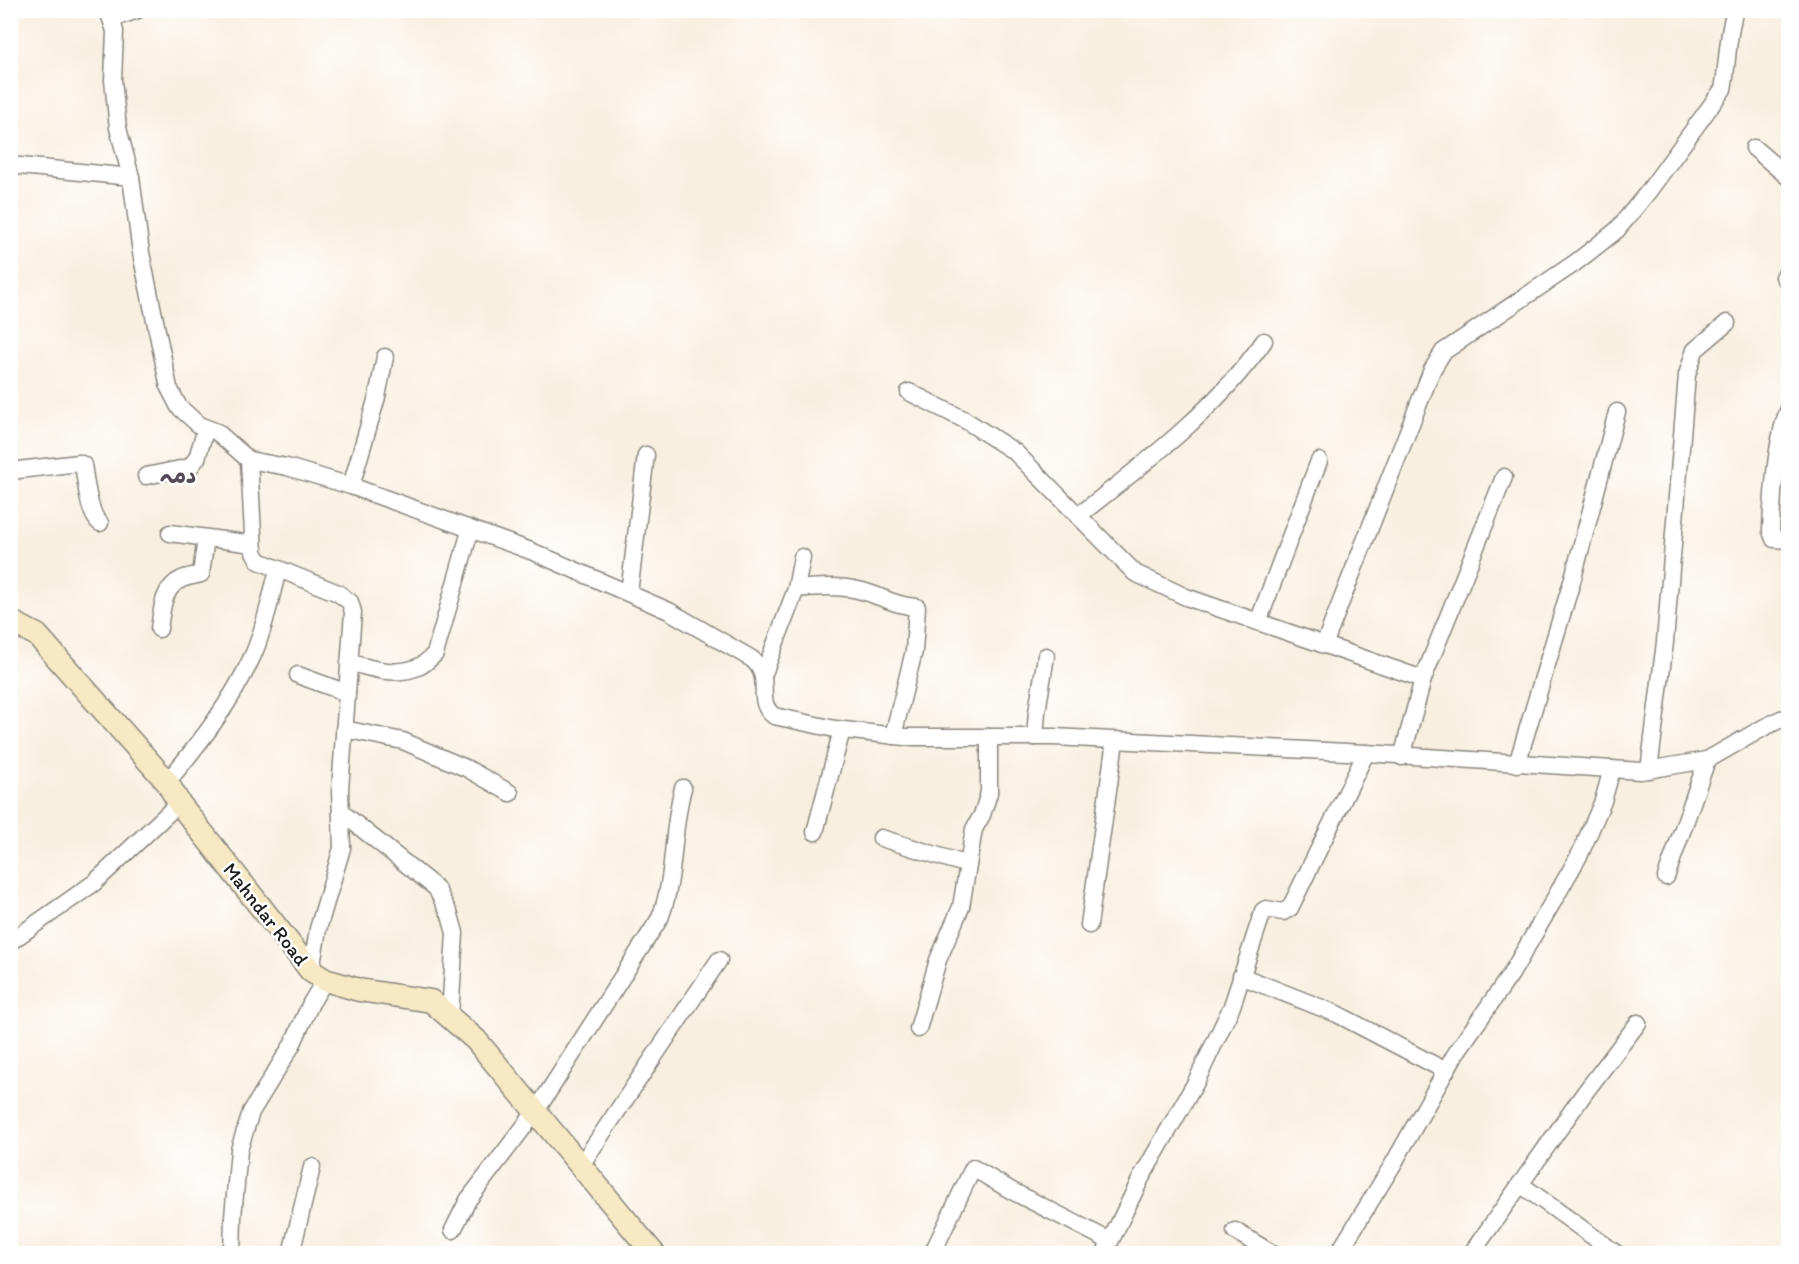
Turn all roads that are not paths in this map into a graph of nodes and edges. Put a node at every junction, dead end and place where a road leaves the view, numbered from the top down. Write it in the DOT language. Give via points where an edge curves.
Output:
graph roads {
  1 [pos="138,10"];
  2 [pos="1735,10"];
  3 [pos="110,15"];
  4 [pos="1754,148"];
  5 [pos="10,165"];
  6 [pos="131,177"];
  7 [pos="1788,177"];
  8 [pos="1727,323"];
  9 [pos="1264,341"];
  10 [pos="385,357"];
  11 [pos="909,392"];
  12 [pos="1788,411"];
  13 [pos="1617,412"];
  14 [pos="206,428"];
  15 [pos="646,455"];
  16 [pos="249,460"];
  17 [pos="1319,461"];
  18 [pos="10,471"];
  19 [pos="146,476"];
  20 [pos="1504,477"];
  21 [pos="351,486"];
  22 [pos="1078,516"];
  23 [pos="100,523"];
  24 [pos="470,531"];
  25 [pos="170,533"];
  26 [pos="206,538"];
  27 [pos="1788,540"];
  28 [pos="253,544"];
  29 [pos="802,557"];
  30 [pos="278,570"];
  31 [pos="796,589"];
  32 [pos="629,593"];
  33 [pos="10,621"];
  34 [pos="1258,622"];
  35 [pos="159,629"];
  36 [pos="1324,645"];
  37 [pos="1046,656"];
  38 [pos="349,662"];
  39 [pos="298,675"];
  40 [pos="763,676"];
  41 [pos="1424,679"];
  42 [pos="347,693"];
  43 [pos="1788,718"];
  44 [pos="344,729"];
  45 [pos="842,730"];
  46 [pos="893,736"];
  47 [pos="989,737"];
  48 [pos="1035,737"];
  49 [pos="1115,741"];
  50 [pos="1366,753"];
  51 [pos="1402,757"];
  52 [pos="1707,760"];
  53 [pos="1517,764"];
  54 [pos="1612,770"];
  55 [pos="1649,770"];
  56 [pos="167,782"];
  57 [pos="683,788"];
  58 [pos="510,793"];
  59 [pos="179,803"];
  60 [pos="341,812"];
  61 [pos="815,832"];
  62 [pos="881,838"];
  63 [pos="968,865"];
  64 [pos="1666,877"];
  65 [pos="1089,925"];
  66 [pos="10,942"];
  67 [pos="719,960"];
  68 [pos="318,976"];
  69 [pos="1242,976"];
  70 [pos="450,1017"];
  71 [pos="1638,1023"];
  72 [pos="918,1029"];
  73 [pos="1446,1071"];
  74 [pos="536,1111"];
  75 [pos="581,1165"];
  76 [pos="312,1167"];
  77 [pos="1520,1184"];
  78 [pos="453,1230"];
  79 [pos="1235,1231"];
  80 [pos="1109,1247"];
  81 [pos="935,1253"];
  82 [pos="232,1254"];
  83 [pos="291,1254"];
  84 [pos="654,1254"];
  85 [pos="1273,1254"];
  86 [pos="1338,1254"];
  87 [pos="1471,1254"];
  88 [pos="1617,1254"];
  1 -- 3 [label="street"];
  2 -- 36 [label="street" via="1723,89 1617,230 1443,352 1432,370"];
  3 -- 6 [label="street" via="115,31 113,80 118,128"];
  4 -- 7 [label="street"];
  5 -- 6 [label="street"];
  6 -- 14 [label="street" via="141,253 169,388 178,407"];
  8 -- 55 [label="street" via="1695,350 1687,375 1666,630"];
  9 -- 22 [label="street" via="1218,396 1138,469"];
  10 -- 21 [label="street"];
  11 -- 22 [label="street" via="965,420 1015,452"];
  12 -- 27 [label="street" via="1779,446 1771,531 1774,539"];
  13 -- 53 [label="street" via="1573,578"];
  14 -- 16 [label="street" via="217,432"];
  14 -- 19 [label="street" via="198,458 190,467"];
  15 -- 32 [label="street"];
  16 -- 21 [label="street"];
  16 -- 28 [label="street"];
  17 -- 34 [label="street"];
  18 -- 23 [label="street" via="83,465 91,509"];
  20 -- 41 [label="street"];
  21 -- 24 [label="street"];
  22 -- 34 [label="street" via="1135,573 1186,597"];
  24 -- 32 [label="street" via="531,551"];
  24 -- 38 [label="street" via="435,654 420,666 405,671 375,670"];
  25 -- 26 [label="street"];
  26 -- 28 [label="street"];
  26 -- 35 [label="street" via="201,574 183,578 170,589 163,599"];
  28 -- 30 [label="street" via="259,561"];
  29 -- 31 [label="street"];
  30 -- 38 [label="street" via="338,593 350,602 353,612"];
  30 -- 56 [label="street" via="255,653 236,690 202,741"];
  31 -- 40 [label="street"];
  31 -- 46 [label="street" via="829,586 860,590 899,605 917,607 914,651"];
  32 -- 40 [label="street" via="669,610 752,659 761,667"];
  33 -- 56 [label="street, Mahndar Road" via="37,635"];
  34 -- 36 [label="street"];
  36 -- 41 [label="street"];
  37 -- 48 [label="street"];
  38 -- 42 [label="street"];
  39 -- 42 [label="street"];
  40 -- 45 [label="street" via="764,702 774,716"];
  41 -- 51 [label="street"];
  42 -- 44 [label="street"];
  43 -- 52 [label="street"];
  44 -- 58 [label="street" via="404,741 468,769"];
  44 -- 60 [label="street"];
  45 -- 46 [label="street"];
  45 -- 61 [label="street"];
  46 -- 47 [label="street"];
  47 -- 48 [label="street"];
  47 -- 63 [label="street" via="989,793 974,830"];
  48 -- 49 [label="street"];
  49 -- 50 [label="street"];
  49 -- 65 [label="street"];
  50 -- 51 [label="street"];
  50 -- 69 [label="street" via="1290,908 1283,912 1263,911"];
  51 -- 53 [label="street"];
  52 -- 55 [label="street"];
  52 -- 64 [label="street"];
  53 -- 54 [label="street"];
  54 -- 55 [label="street"];
  54 -- 73 [label="street" via="1580,854 1511,974"];
  56 -- 59 [label="street, Mahndar Road"];
  57 -- 74 [label="street" via="660,918"];
  59 -- 66 [label="street" via="94,884"];
  59 -- 68 [label="street, Mahndar Road"];
  60 -- 68 [label="street" via="342,848 318,930"];
  60 -- 70 [label="street" via="436,888 445,903 456,933"];
  62 -- 63 [label="street"];
  63 -- 72 [label="street" via="961,907 938,960"];
  67 -- 75 [label="street"];
  68 -- 70 [label="street, Mahndar Road" via="359,990 431,1000"];
  68 -- 82 [label="street" via="292,1045 251,1112 239,1149"];
  69 -- 73 [label="street" via="1337,1014"];
  69 -- 80 [label="street" via="1196,1082 1141,1178"];
  70 -- 74 [label="street, Mahndar Road" via="476,1040"];
  71 -- 77 [label="street"];
  73 -- 86 [label="street"];
  74 -- 75 [label="street, Mahndar Road"];
  74 -- 78 [label="street" via="468,1200"];
  75 -- 84 [label="street, Mahndar Road"];
  76 -- 83 [label="street"];
  77 -- 87 [label="street"];
  77 -- 88 [label="street"];
  79 -- 85 [label="street"];
  80 -- 81 [label="street" via="973,1168"];
}
